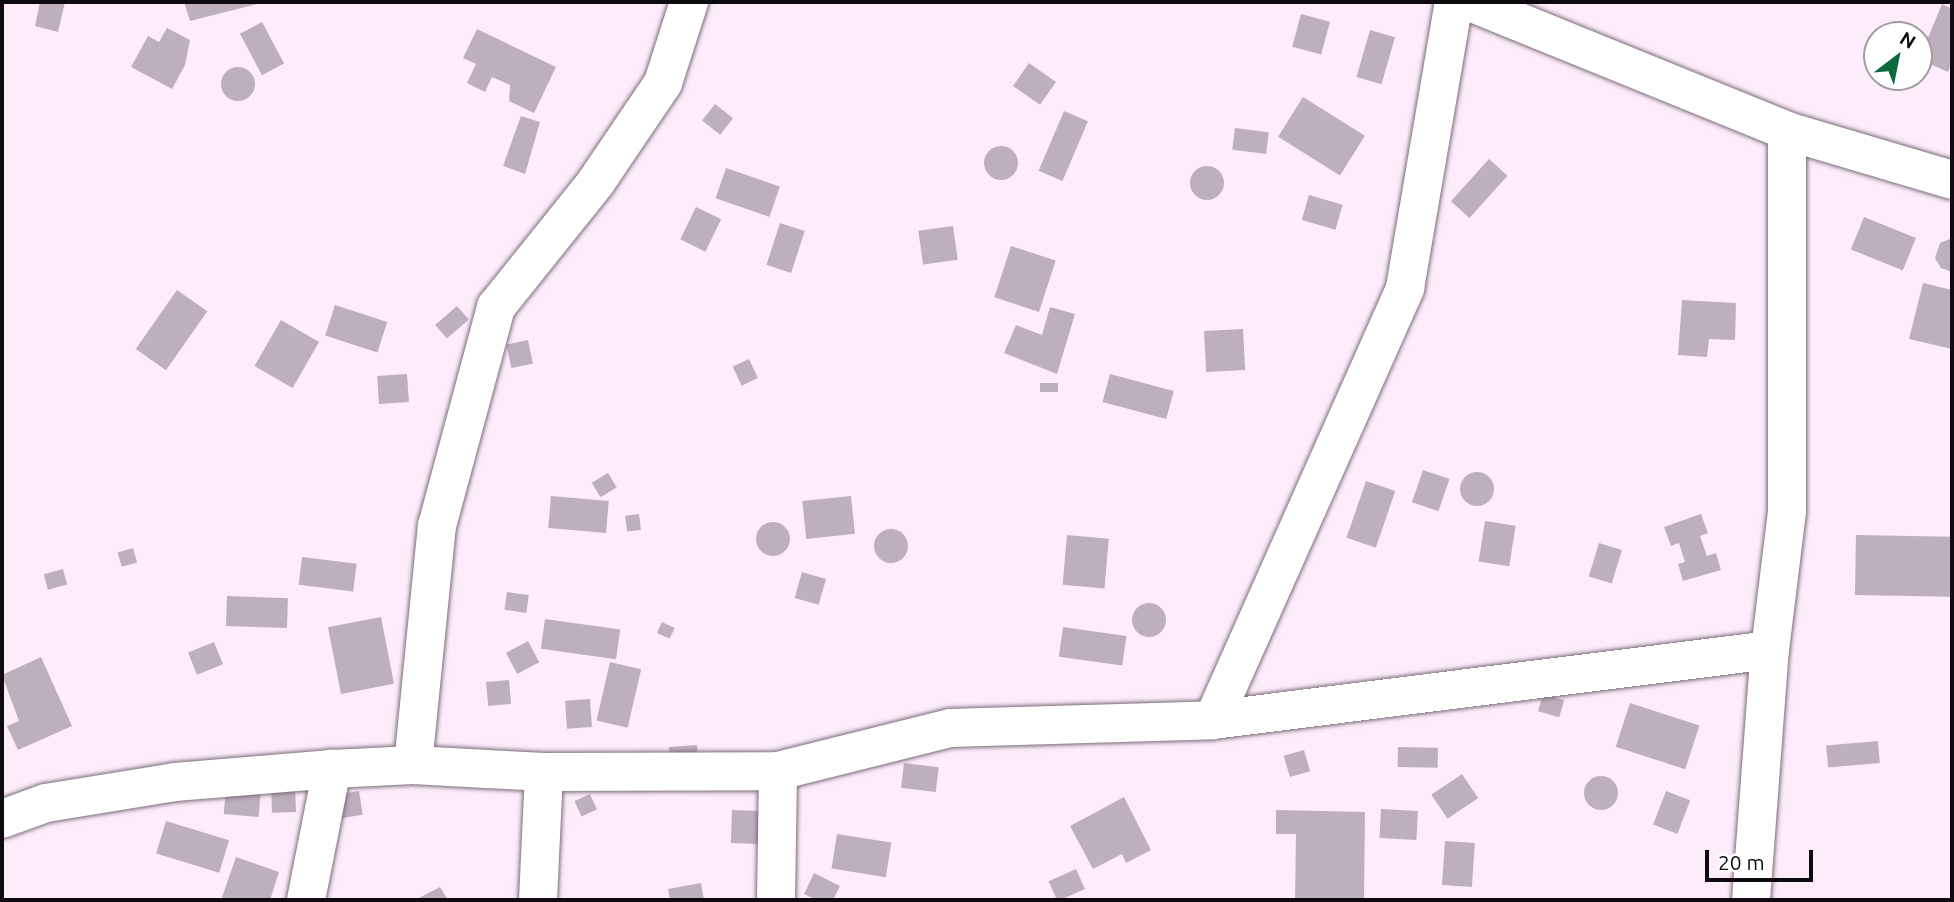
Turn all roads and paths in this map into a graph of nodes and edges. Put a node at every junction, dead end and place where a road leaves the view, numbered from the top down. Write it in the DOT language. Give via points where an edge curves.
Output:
graph roads {
  1 [pos="688,2"];
  2 [pos="1454,2"];
  3 [pos="1470,2"];
  4 [pos="1787,131"];
  5 [pos="1952,180"];
  6 [pos="1770,650"];
  7 [pos="1213,720"];
  8 [pos="413,765"];
  9 [pos="332,769"];
  10 [pos="778,771"];
  11 [pos="544,772"];
  12 [pos="2,819"];
  13 [pos="306,900"];
  14 [pos="538,900"];
  15 [pos="775,900"];
  16 [pos="1751,900"];
  1 -- 8 [label="street" via="663,83 596,182 496,307 437,526"];
  2 -- 7 [label="street" via="1405,288"];
  3 -- 4 [label="street"];
  4 -- 5 [label="street"];
  4 -- 6 [label="street" via="1787,512"];
  6 -- 7 [label="street"];
  6 -- 16 [label="street"];
  7 -- 10 [label="street" via="951,728"];
  8 -- 9 [label="street"];
  8 -- 11 [label="street"];
  9 -- 12 [label="street" via="162,784 46,803"];
  9 -- 13 [label="street"];
  10 -- 11 [label="street"];
  10 -- 15 [label="street"];
  11 -- 14 [label="street"];
}
